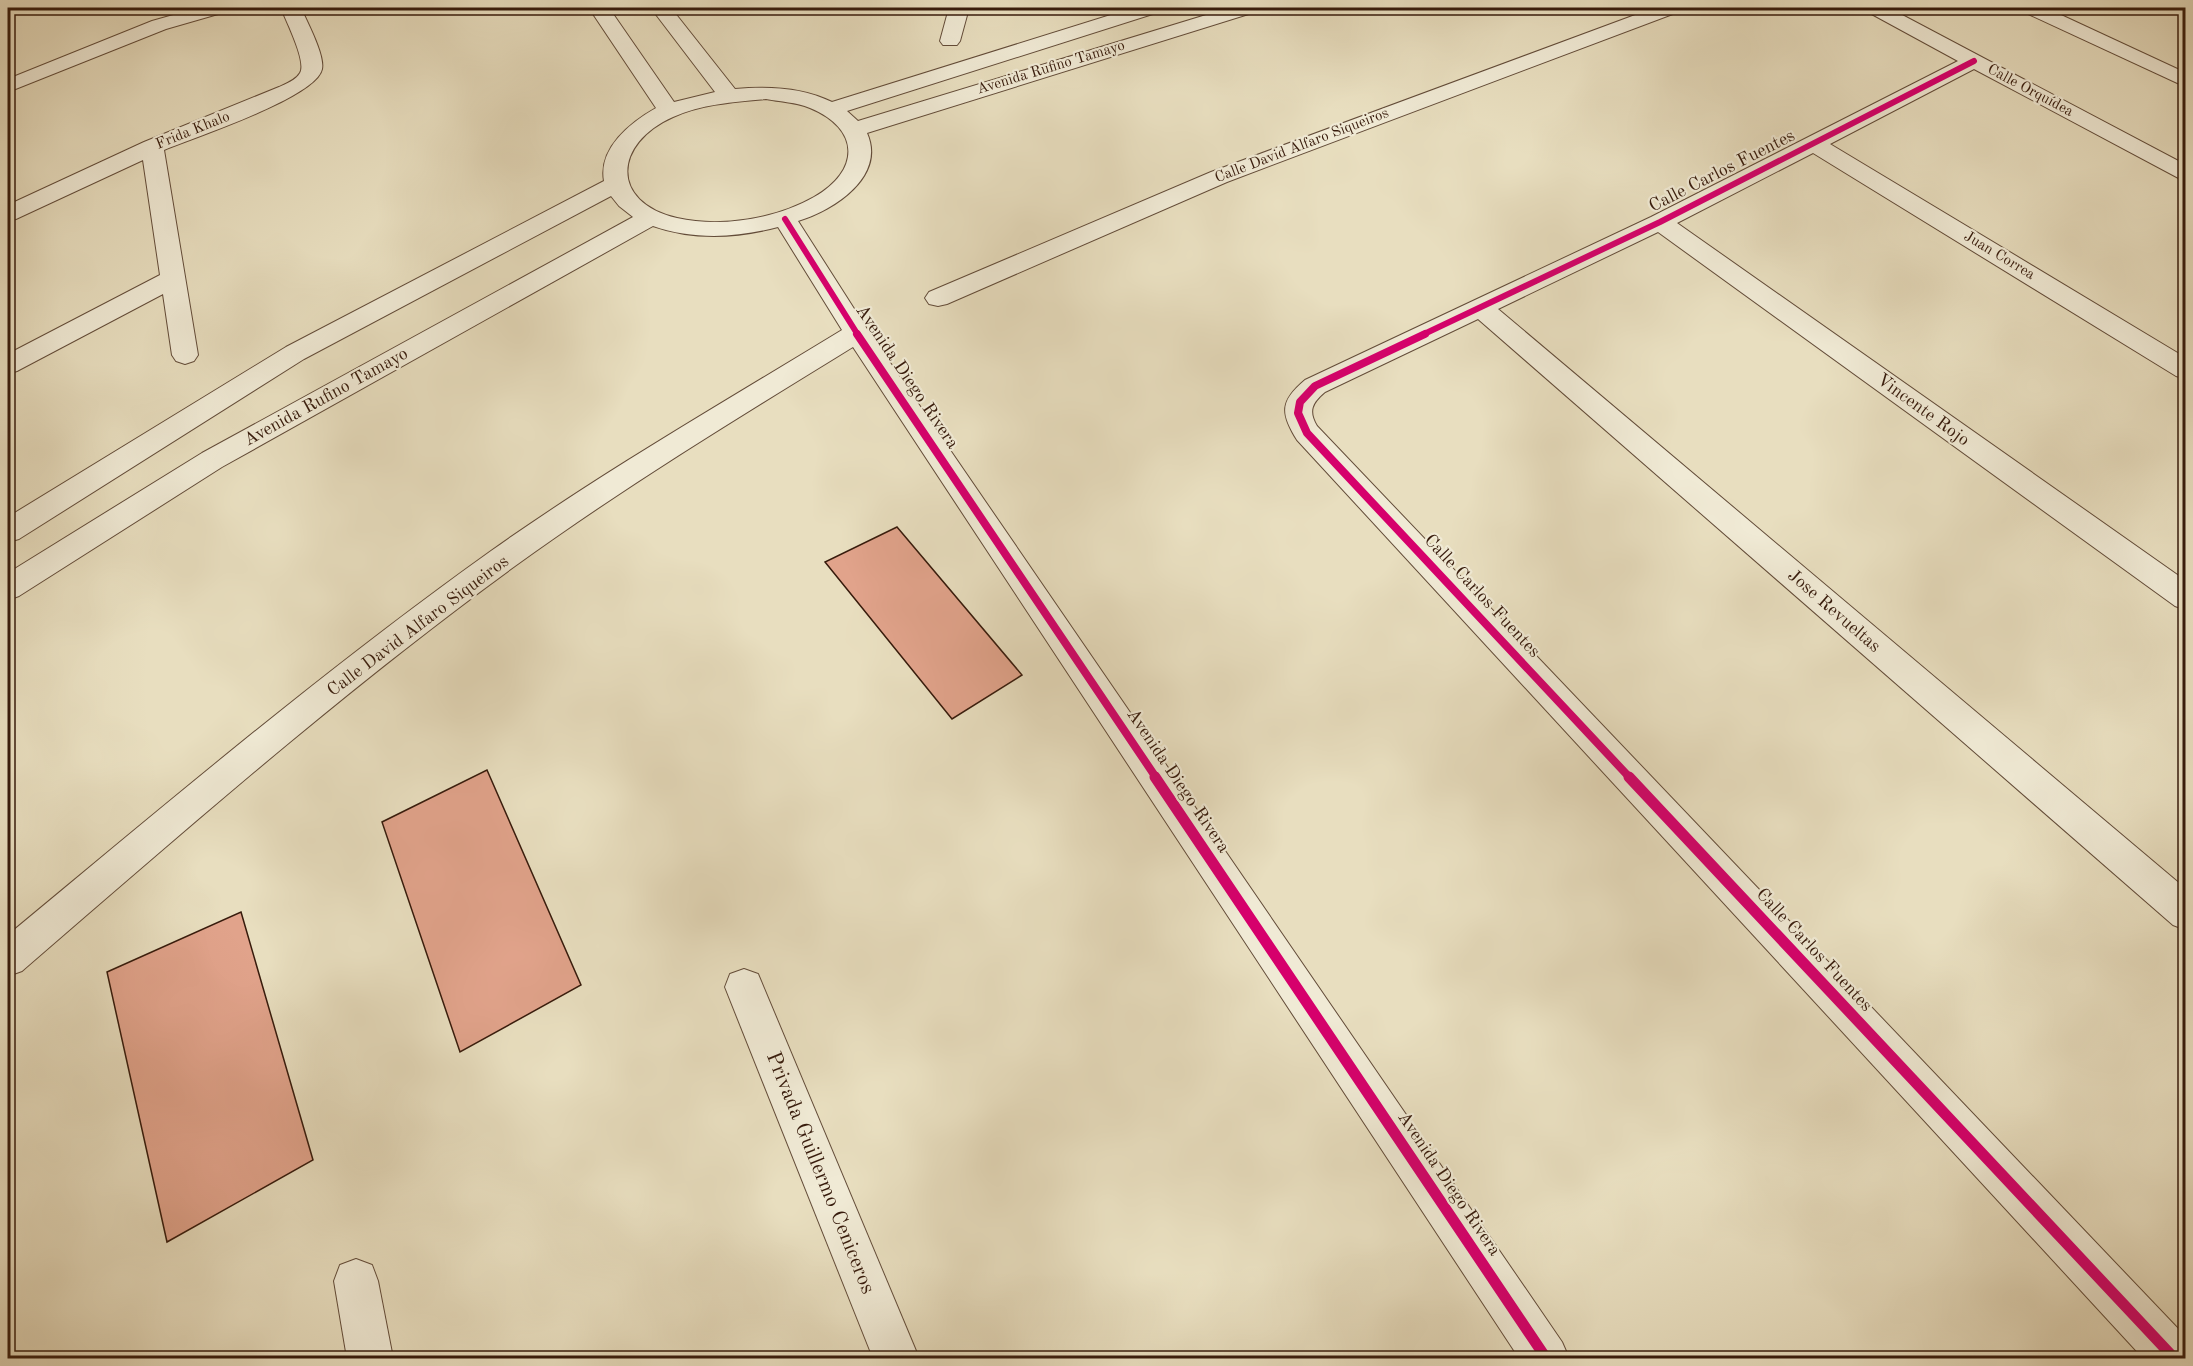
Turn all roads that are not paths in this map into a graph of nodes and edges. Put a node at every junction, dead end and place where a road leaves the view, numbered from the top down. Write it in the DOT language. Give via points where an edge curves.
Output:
graph roads {
  1 [pos="218,8"];
  2 [pos="291,8"];
  3 [pos="599,8"];
  4 [pos="959,8"];
  5 [pos="1152,8"];
  6 [pos="1248,8"];
  7 [pos="1671,8"];
  8 [pos="1875,8"];
  9 [pos="2031,8"];
  10 [pos="142,14"];
  11 [pos="651,17"];
  12 [pos="159,25"];
  13 [pos="612,28"];
  14 [pos="950,40"];
  15 [pos="1974,61"];
  16 [pos="2186,81"];
  17 [pos="8,86"];
  18 [pos="728,95"];
  19 [pos="831,109"];
  20 [pos="669,111"];
  21 [pos="855,129"];
  22 [pos="1813,143"];
  23 [pos="152,147"];
  24 [pos="2186,174"];
  25 [pos="615,184"];
  26 [pos="8,214"];
  27 [pos="651,217"];
  28 [pos="785,219"];
  29 [pos="1660,222"];
  30 [pos="172,279"];
  31 [pos="938,298"];
  32 [pos="1482,309"];
  33 [pos="857,333"];
  34 [pos="185,355"];
  35 [pos="8,365"];
  36 [pos="2186,370"];
  37 [pos="8,531"];
  38 [pos="8,588"];
  39 [pos="2186,598"];
  40 [pos="2186,913"];
  41 [pos="8,958"];
  42 [pos="744,987"];
  43 [pos="356,1281"];
  44 [pos="370,1359"];
  45 [pos="896,1359"];
  46 [pos="1546,1359"];
  47 [pos="2174,1359"];
  1 -- 12 [label="street"];
  2 -- 23 [label="street, Frida Khalo" via="312,60 307,79 287,92"];
  3 -- 13 [label="street"];
  4 -- 14 [label="street"];
  5 -- 19 [label="street, Avenida Rufino Tamayo"];
  6 -- 21 [label="street, Avenida Rufino Tamayo"];
  7 -- 31 [label="street, Calle David Alfaro Siqueiros" via="1219,177"];
  8 -- 15 [label="street, Calle Orquídea"];
  9 -- 16 [label="street"];
  10 -- 12 [label="street"];
  11 -- 13 [label="street"];
  11 -- 18 [label="street"];
  12 -- 17 [label="street"];
  13 -- 20 [label="street"];
  15 -- 22 [label="street, Calle Carlos Fuentes"];
  15 -- 24 [label="street, Calle Orquídea"];
  18 -- 19 [label="street" via="801,98"];
  18 -- 20 [label="street"];
  19 -- 21 [label="street"];
  20 -- 25 [label="street" via="643,126 624,144 614,164"];
  21 -- 28 [label="street" via="861,144 860,161 852,178 836,194"];
  22 -- 29 [label="street, Calle Carlos Fuentes"];
  22 -- 36 [label="street, Juan Correa"];
  23 -- 26 [label="street, Frida Khalo"];
  23 -- 30 [label="street"];
  25 -- 27 [label="street" via="628,202"];
  25 -- 37 [label="street" via="295,353"];
  27 -- 28 [label="street" via="714,230"];
  27 -- 38 [label="street, Avenida Rufino Tamayo" via="212,460"];
  28 -- 33 [label="street, Avenida Diego Rivera"];
  29 -- 32 [label="street, Calle Carlos Fuentes"];
  29 -- 39 [label="street, Vincente Rojo"];
  30 -- 34 [label="street"];
  30 -- 35 [label="street"];
  32 -- 40 [label="street, Jose Revueltas"];
  32 -- 47 [label="street, Calle Carlos Fuentes" via="1315,386 1303,396 1296,410 1298,421"];
  33 -- 41 [label="street, Calle David Alfaro Siqueiros" via="644,463 456,592 236,767"];
  33 -- 46 [label="street, Avenida Diego Rivera"];
  42 -- 45 [label="street, Privada Guillermo Ceniceros"];
  43 -- 44 [label="street"];
}
